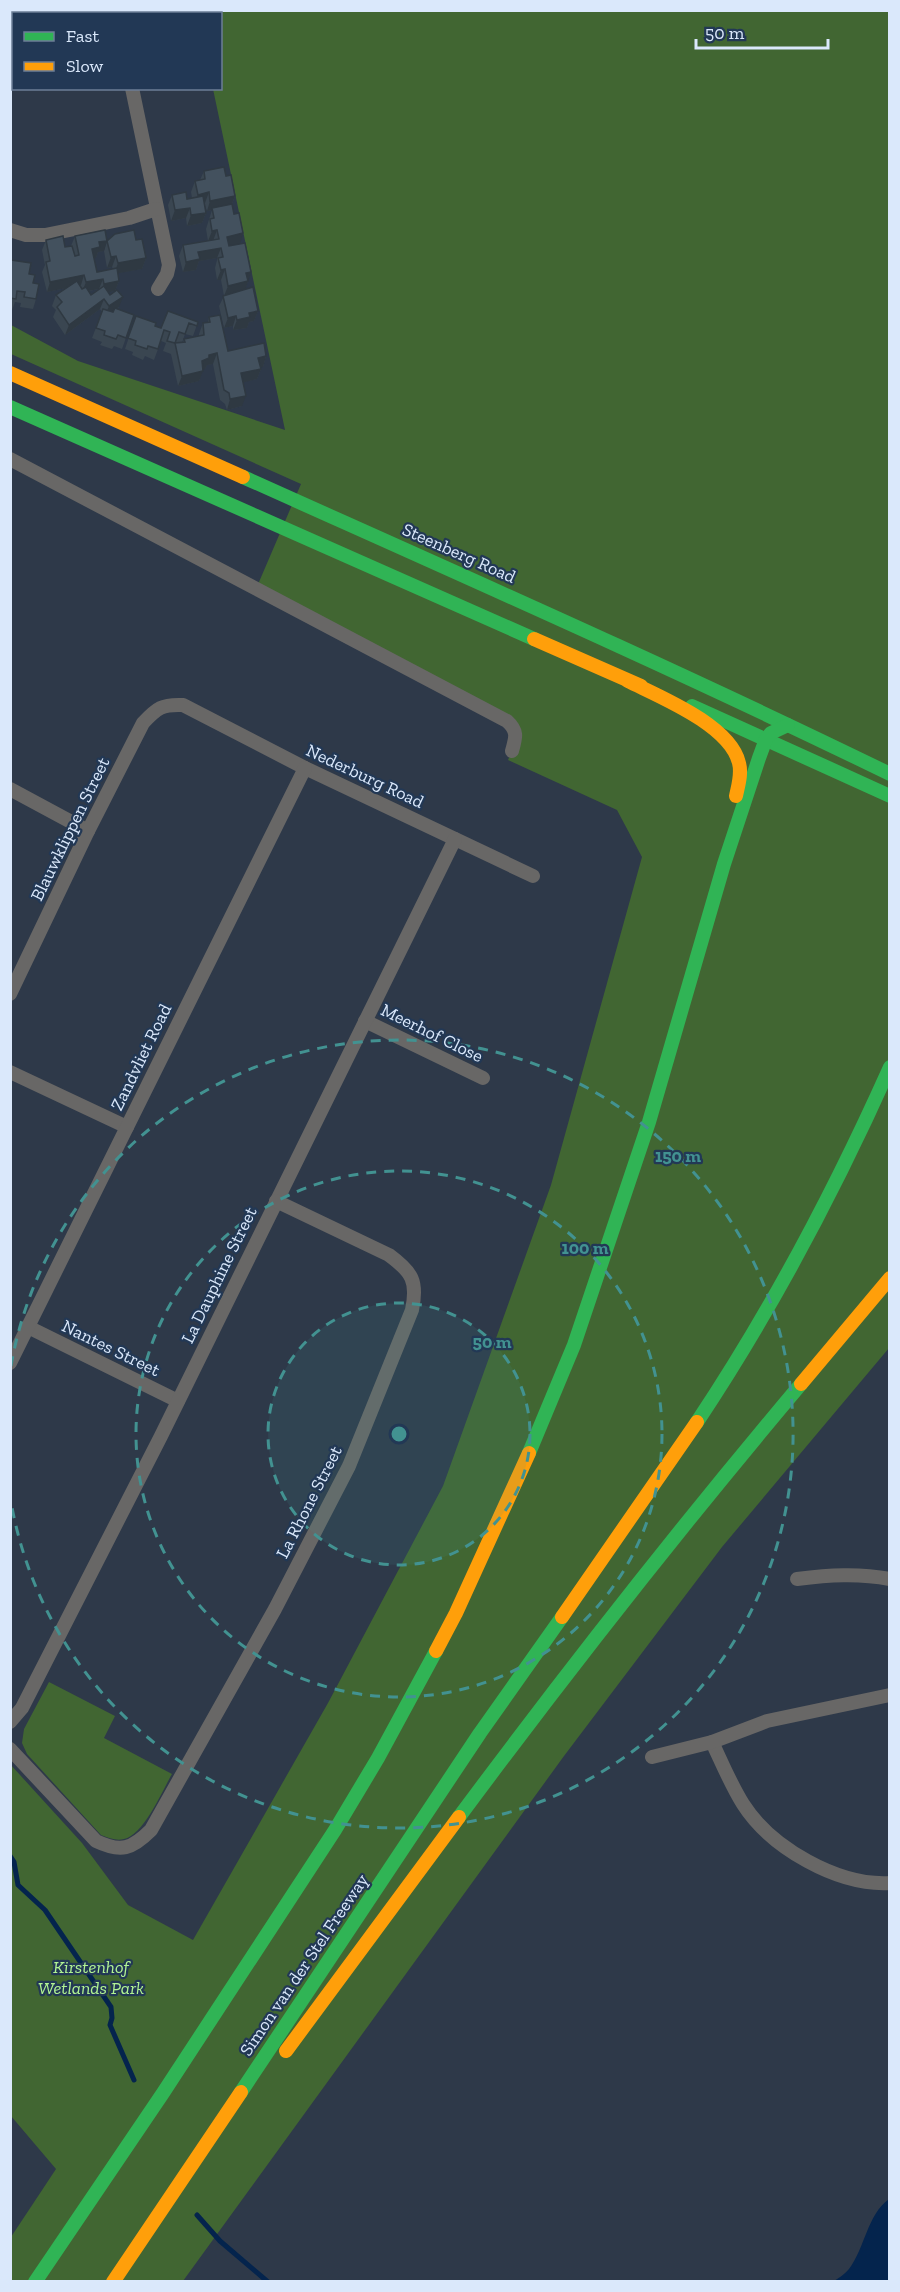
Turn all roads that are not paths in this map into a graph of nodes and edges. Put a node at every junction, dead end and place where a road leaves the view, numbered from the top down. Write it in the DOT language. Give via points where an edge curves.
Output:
graph roads {
  1 [pos="132,90"];
  2 [pos="156,209"];
  3 [pos="10,230"];
  4 [pos="158,289"];
  5 [pos="10,373"];
  6 [pos="10,407"];
  7 [pos="10,459"];
  8 [pos="628,681"];
  9 [pos="183,705"];
  10 [pos="788,725"];
  11 [pos="766,739"];
  12 [pos="512,751"];
  13 [pos="305,768"];
  14 [pos="890,774"];
  15 [pos="10,789"];
  16 [pos="890,796"];
  17 [pos="88,831"];
  18 [pos="455,839"];
  19 [pos="724,864"];
  20 [pos="533,876"];
  21 [pos="10,994"];
  22 [pos="365,1021"];
  23 [pos="890,1067"];
  24 [pos="10,1072"];
  25 [pos="483,1078"];
  26 [pos="127,1127"];
  27 [pos="276,1201"];
  28 [pos="890,1278"];
  29 [pos="28,1327"];
  30 [pos="10,1362"];
  31 [pos="178,1401"];
  32 [pos="797,1579"];
  33 [pos="890,1580"];
  34 [pos="890,1695"];
  35 [pos="10,1722"];
  36 [pos="712,1742"];
  37 [pos="10,1749"];
  38 [pos="652,1757"];
  39 [pos="890,1883"];
  40 [pos="219,2126"];
  41 [pos="35,2282"];
  42 [pos="113,2282"];
  1 -- 2 [label="street"];
  2 -- 3 [label="street" via="45,235"];
  2 -- 4 [label="street" via="169,265"];
  5 -- 10 [label="main road, Steenberg Road"];
  6 -- 8 [label="main road"];
  7 -- 12 [label="street" via="507,721 516,737"];
  8 -- 11 [label="main road"];
  8 -- 19 [label="main road" via="701,720 735,752 740,781"];
  9 -- 13 [label="street, Nederburg Road"];
  9 -- 17 [label="street, Blauwklippen Street" via="166,704 143,723"];
  10 -- 11 [label="main road"];
  10 -- 14 [label="main road, Steenberg Road"];
  11 -- 16 [label="main road"];
  11 -- 19 [label="main road"];
  13 -- 18 [label="street, Nederburg Road"];
  13 -- 26 [label="street, Zandvliet Road"];
  15 -- 17 [label="street"];
  17 -- 21 [label="street, Blauwklippen Street"];
  18 -- 20 [label="street, Nederburg Road"];
  18 -- 22 [label="street, La Dauphine Street"];
  19 -- 41 [label="main road" via="649,1122 574,1345 515,1487 456,1613 335,1830"];
  22 -- 25 [label="street, Meerhof Close"];
  22 -- 27 [label="street, La Dauphine Street"];
  23 -- 40 [label="main road, Simon van der Stel Freeway" via="828,1202 762,1321 447,1781"];
  24 -- 26 [label="street"];
  26 -- 29 [label="street, Zandvliet Road"];
  27 -- 31 [label="street, La Dauphine Street"];
  27 -- 37 [label="street, La Rhone Street" via="389,1255 405,1266 413,1279 412,1310 349,1466 275,1609 151,1830 140,1841 126,1848 111,1848 96,1841"];
  28 -- 40 [label="main road" via="690,1516 569,1669 277,2062 236,2114"];
  29 -- 30 [label="street, Zandvliet Road"];
  29 -- 31 [label="street, Nantes Street"];
  31 -- 35 [label="street, La Dauphine Street" via="22,1708"];
  32 -- 33 [label="street" via="838,1574"];
  34 -- 36 [label="street" via="767,1722"];
  36 -- 38 [label="street"];
  36 -- 39 [label="street" via="744,1806 768,1833 829,1871 851,1879"];
  40 -- 42 [label="main road, Simon van der Stel Freeway"];
}
